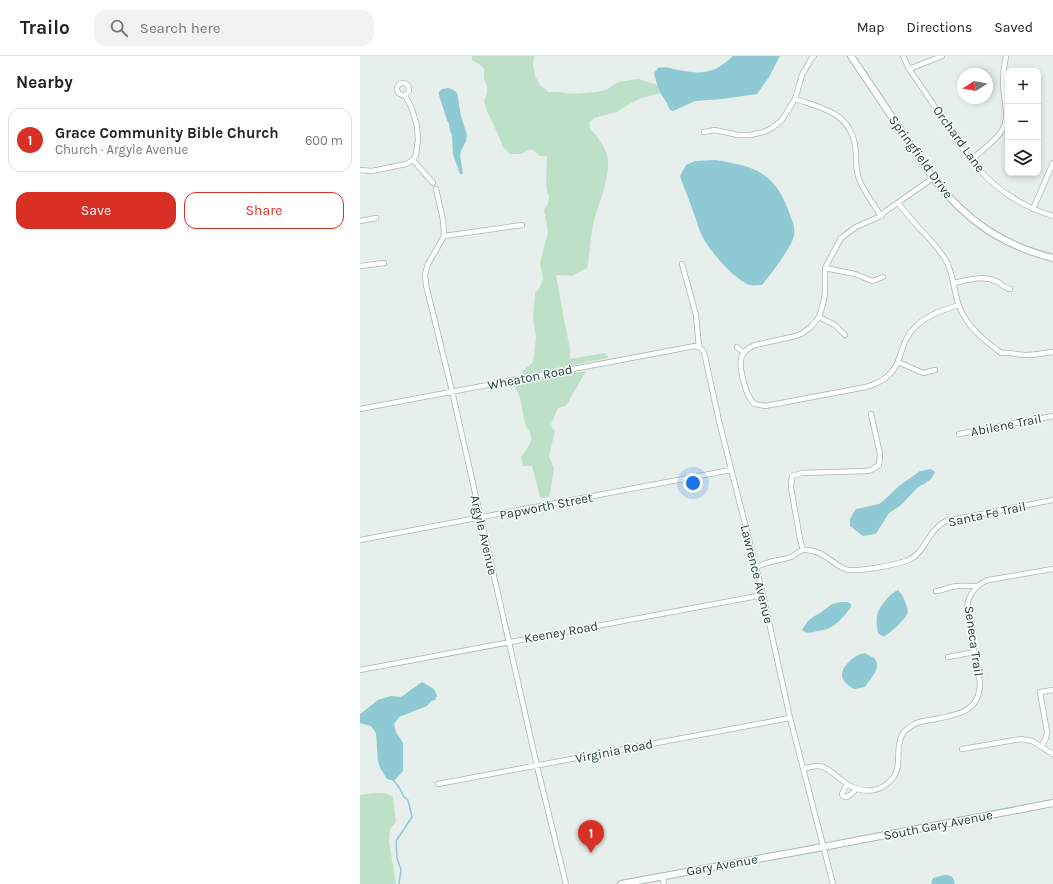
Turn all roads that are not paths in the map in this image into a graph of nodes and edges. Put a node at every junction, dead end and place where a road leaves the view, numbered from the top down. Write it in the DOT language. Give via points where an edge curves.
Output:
graph roads {
  1 [pos="814,56"];
  2 [pos="851,56"];
  3 [pos="903,56"];
  4 [pos="942,56"];
  5 [pos="1006,56"];
  6 [pos="909,69"];
  7 [pos="405,95"];
  8 [pos="795,99"];
  9 [pos="704,132"];
  10 [pos="413,160"];
  11 [pos="971,160"];
  12 [pos="1053,163"];
  13 [pos="360,170"];
  14 [pos="933,178"];
  15 [pos="433,184"];
  16 [pos="436,189"];
  17 [pos="898,203"];
  18 [pos="1033,209"];
  19 [pos="881,216"];
  20 [pos="1053,216"];
  21 [pos="376,218"];
  22 [pos="360,221"];
  23 [pos="522,225"];
  24 [pos="444,236"];
  25 [pos="1053,258"];
  26 [pos="384,263"];
  27 [pos="682,264"];
  28 [pos="360,266"];
  29 [pos="825,268"];
  30 [pos="883,277"];
  31 [pos="954,282"];
  32 [pos="1010,289"];
  33 [pos="958,305"];
  34 [pos="819,318"];
  35 [pos="845,335"];
  36 [pos="699,347"];
  37 [pos="738,347"];
  38 [pos="1053,352"];
  39 [pos="744,353"];
  40 [pos="898,362"];
  41 [pos="935,370"];
  42 [pos="452,391"];
  43 [pos="360,408"];
  44 [pos="871,414"];
  45 [pos="1053,416"];
  46 [pos="959,434"];
  47 [pos="731,470"];
  48 [pos="1053,500"];
  49 [pos="480,518"];
  50 [pos="360,540"];
  51 [pos="803,550"];
  52 [pos="755,567"];
  53 [pos="1053,569"];
  54 [pos="978,586"];
  55 [pos="936,591"];
  56 [pos="763,595"];
  57 [pos="509,642"];
  58 [pos="975,652"];
  59 [pos="948,657"];
  60 [pos="360,670"];
  61 [pos="1053,690"];
  62 [pos="790,718"];
  63 [pos="1042,746"];
  64 [pos="962,749"];
  65 [pos="1052,753"];
  66 [pos="537,766"];
  67 [pos="803,769"];
  68 [pos="438,784"];
  69 [pos="847,784"];
  70 [pos="856,789"];
  71 [pos="1053,803"];
  72 [pos="823,847"];
  73 [pos="662,876"];
  74 [pos="566,884"];
  75 [pos="621,884"];
  76 [pos="664,884"];
  77 [pos="833,884"];
  1 -- 8 [label="street" via="802,75"];
  2 -- 14 [label="main road, Springfield Drive"];
  3 -- 6 [label="street, Orchard Lane"];
  4 -- 6 [label="street"];
  5 -- 11 [label="street" via="1003,84 1006,116 1002,132"];
  6 -- 11 [label="street, Orchard Lane"];
  7 -- 10 [label="street" via="412,109 418,133 416,155"];
  8 -- 9 [label="street" via="782,120 764,132 743,136 715,130"];
  8 -- 19 [label="street" via="822,107 841,117 852,133 858,178"];
  10 -- 13 [label="street" via="406,164 372,171"];
  10 -- 15 [label="street"];
  11 -- 18 [label="street, Orchard Lane" via="1012,198"];
  12 -- 18 [label="street"];
  14 -- 17 [label="street"];
  14 -- 25 [label="main road, Springfield Drive" via="958,207 994,235 1038,255"];
  16 -- 24 [label="street"];
  17 -- 19 [label="street"];
  17 -- 31 [label="street" via="938,248 949,266"];
  18 -- 20 [label="street, Orchard Lane"];
  19 -- 29 [label="street" via="859,225 846,234"];
  21 -- 22 [label="street"];
  23 -- 24 [label="street"];
  24 -- 42 [label="street, Argyle Avenue" via="428,263 425,279"];
  26 -- 28 [label="street"];
  27 -- 36 [label="street, Lawrence Avenue" via="696,315"];
  29 -- 30 [label="street" via="855,274 872,281"];
  29 -- 34 [label="street" via="824,299"];
  31 -- 32 [label="street" via="986,279 997,281"];
  31 -- 33 [label="street"];
  33 -- 38 [label="street" via="975,331 1001,353 1036,355"];
  33 -- 40 [label="street" via="934,313 919,323 907,337"];
  34 -- 35 [label="street" via="835,325"];
  34 -- 39 [label="street" via="801,334 756,345"];
  36 -- 42 [label="street, Wheaton Road"];
  36 -- 47 [label="street, Lawrence Avenue" via="704,352"];
  37 -- 39 [label="street"];
  39 -- 40 [label="street" via="740,367 748,396 754,404 768,406 875,384 884,380"];
  40 -- 41 [label="street" via="923,372"];
  42 -- 43 [label="street, Wheaton Road"];
  42 -- 49 [label="street, Argyle Avenue"];
  44 -- 51 [label="street" via="880,454 878,466 867,471 802,473 792,476 791,488"];
  45 -- 46 [label="street, Abilene Trail"];
  47 -- 49 [label="street, Papworth Street"];
  47 -- 52 [label="street, Lawrence Avenue"];
  48 -- 51 [label="street, Santa Fe Trail" via="946,521 937,526 917,554 901,562 850,570 823,554"];
  49 -- 50 [label="street, Papworth Street"];
  49 -- 57 [label="street, Argyle Avenue"];
  51 -- 52 [label="street" via="789,558"];
  52 -- 56 [label="street, Lawrence Avenue"];
  53 -- 54 [label="street, Seneca Trail" via="988,580"];
  54 -- 55 [label="street" via="949,587"];
  54 -- 58 [label="street, Seneca Trail" via="969,598 967,608"];
  56 -- 57 [label="street, Keeney Road"];
  56 -- 62 [label="street, Lawrence Avenue"];
  57 -- 60 [label="street, Keeney Road"];
  57 -- 66 [label="street, Argyle Avenue"];
  58 -- 59 [label="street"];
  58 -- 70 [label="street, Seneca Trail" via="980,683 975,703 961,714 919,722 911,726 902,734 898,746 895,777 875,790"];
  61 -- 63 [label="street" via="1040,692 1047,732"];
  62 -- 66 [label="street, Virginia Road"];
  62 -- 67 [label="street, Lawrence Avenue"];
  63 -- 64 [label="street" via="1021,739"];
  63 -- 65 [label="street"];
  66 -- 68 [label="street, Virginia Road"];
  66 -- 74 [label="street, Argyle Avenue"];
  67 -- 69 [label="street, Seneca Trail" via="818,766 827,768"];
  67 -- 72 [label="street, Lawrence Avenue"];
  69 -- 70 [label="street, Seneca Trail"];
  69 -- 70 [label="street, Seneca Trail" via="843,796 848,798"];
  71 -- 72 [label="main road, South Gary Avenue"];
  72 -- 73 [label="main road, Gary Avenue"];
  72 -- 77 [label="street, Lawrence Avenue"];
  73 -- 75 [label="main road, Gary Avenue"];
  73 -- 76 [label="street"];
}
